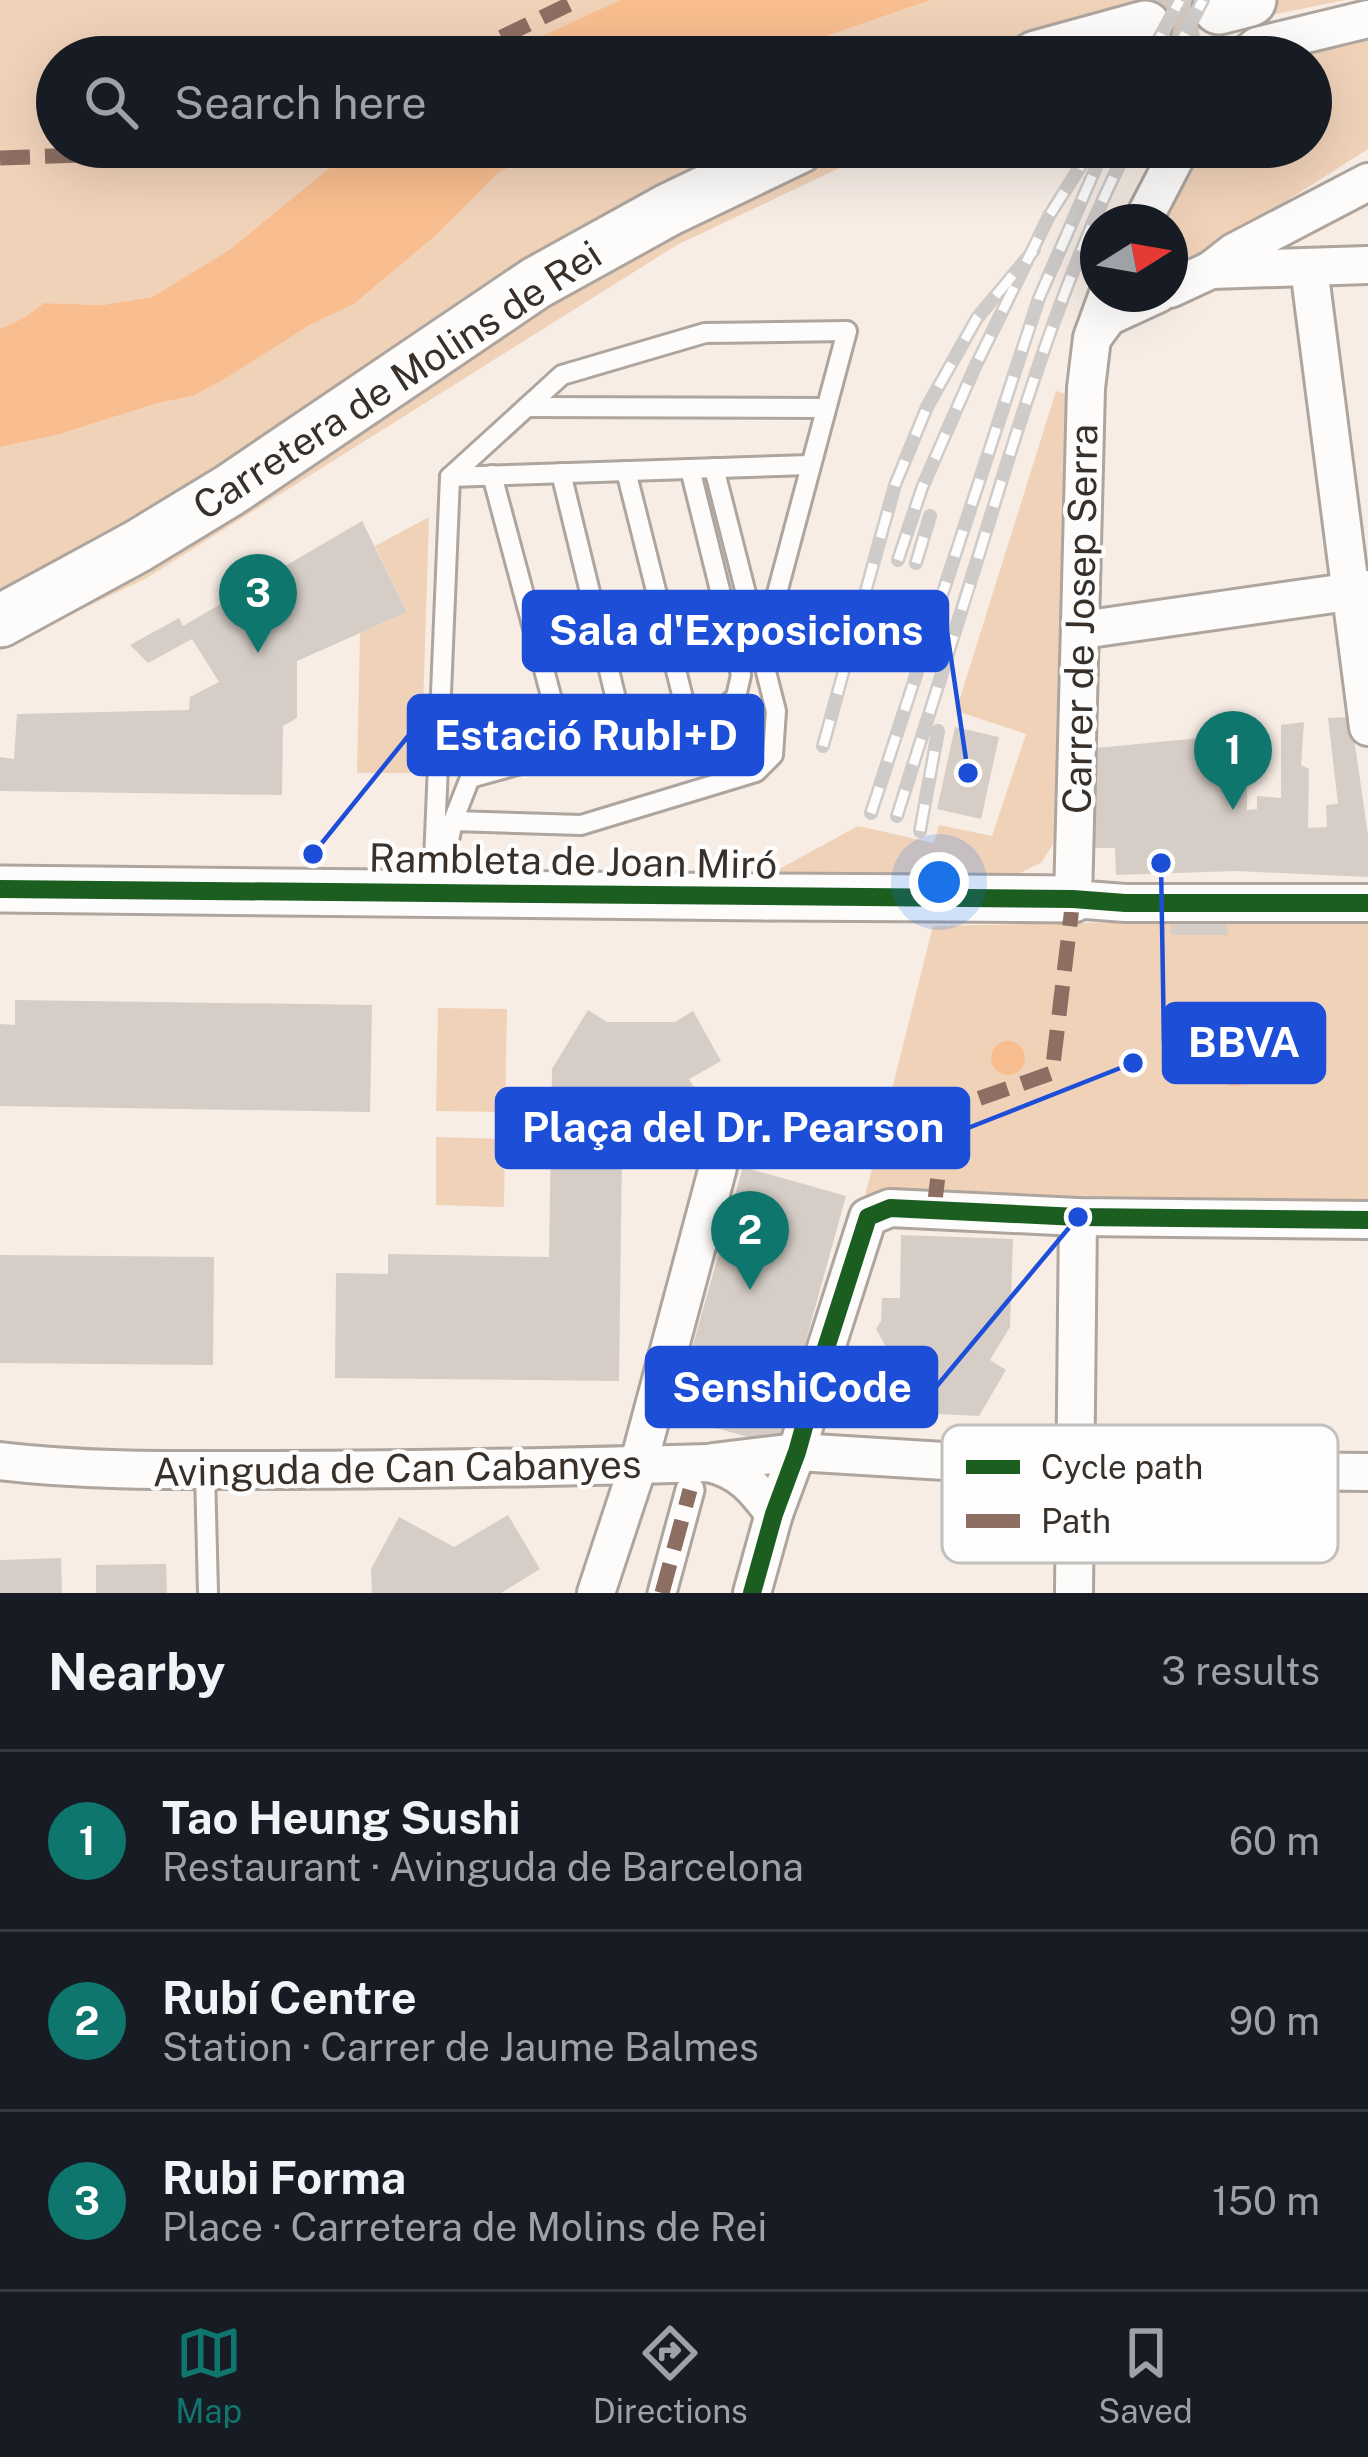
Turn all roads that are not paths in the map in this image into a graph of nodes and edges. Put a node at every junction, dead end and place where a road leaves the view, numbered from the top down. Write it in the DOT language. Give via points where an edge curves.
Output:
graph roads {
  1 [pos="1368,19"];
  2 [pos="1145,27"];
  3 [pos="1112,36"];
  4 [pos="1298,36"];
  5 [pos="755,168"];
  6 [pos="1170,168"];
  7 [pos="1368,182"];
  8 [pos="1151,204"];
  9 [pos="1368,266"];
  10 [pos="1309,268"];
  11 [pos="1211,270"];
  12 [pos="1188,281"];
  13 [pos="1101,312"];
  14 [pos="1117,312"];
  15 [pos="1091,338"];
  16 [pos="527,407"];
  17 [pos="825,408"];
  18 [pos="809,465"];
  19 [pos="714,468"];
  20 [pos="690,469"];
  21 [pos="626,471"];
  22 [pos="561,473"];
  23 [pos="492,475"];
  24 [pos="450,477"];
  25 [pos="1359,590"];
  26 [pos="0,621"];
  27 [pos="1082,630"];
  28 [pos="760,653"];
  29 [pos="688,718"];
  30 [pos="1368,727"];
  31 [pos="625,736"];
  32 [pos="438,752"];
  33 [pos="566,752"];
  34 [pos="470,778"];
  35 [pos="453,821"];
  36 [pos="0,890"];
  37 [pos="434,892"];
  38 [pos="1073,899"];
  39 [pos="1368,902"];
  40 [pos="718,1167"];
  41 [pos="1078,1217"];
  42 [pos="1368,1220"];
  43 [pos="1076,1425"];
  44 [pos="797,1452"];
  45 [pos="0,1461"];
  46 [pos="942,1461"];
  47 [pos="638,1466"];
  48 [pos="205,1472"];
  49 [pos="1338,1472"];
  50 [pos="1368,1472"];
  51 [pos="699,1476"];
  52 [pos="774,1514"];
  53 [pos="1074,1563"];
  54 [pos="208,1593"];
  55 [pos="596,1593"];
  56 [pos="662,1593"];
  57 [pos="752,1593"];
  58 [pos="1074,1593"];
  1 -- 4 [label="street"];
  2 -- 3 [label="main road"];
  5 -- 26 [label="main road, Carretera de Molins de Rei" via="536,283 230,490"];
  6 -- 8 [label="street"];
  7 -- 11 [label="street"];
  9 -- 10 [label="street"];
  10 -- 11 [label="street"];
  10 -- 25 [label="street"];
  11 -- 12 [label="street"];
  13 -- 15 [label="street, Carrer de Josep Serra"];
  14 -- 15 [label="street"];
  15 -- 27 [label="street, Carrer de Josep Serra"];
  16 -- 17 [label="lane"];
  16 -- 17 [label="lane" via="562,375 705,333 847,331"];
  16 -- 24 [label="lane"];
  17 -- 18 [label="lane"];
  18 -- 19 [label="lane"];
  18 -- 28 [label="lane"];
  19 -- 20 [label="lane"];
  19 -- 28 [label="lane"];
  20 -- 21 [label="lane"];
  20 -- 29 [label="lane" via="741,675 736,697 723,708"];
  21 -- 22 [label="lane"];
  21 -- 29 [label="lane"];
  22 -- 23 [label="lane"];
  22 -- 31 [label="lane"];
  23 -- 24 [label="lane"];
  23 -- 33 [label="lane"];
  24 -- 32 [label="lane"];
  25 -- 27 [label="street"];
  25 -- 30 [label="street"];
  27 -- 38 [label="street, Carrer de Josep Serra"];
  28 -- 35 [label="lane" via="776,711 773,754 756,772 581,824"];
  29 -- 31 [label="lane"];
  31 -- 33 [label="lane"];
  32 -- 34 [label="lane" via="447,770"];
  32 -- 37 [label="lane"];
  33 -- 34 [label="lane"];
  34 -- 35 [label="lane"];
  35 -- 37 [label="lane"];
  36 -- 37 [label="street, Rambleta de Joan Miró"];
  37 -- 38 [label="street, Rambleta de Joan Miró, bridge"];
  38 -- 39 [label="street"];
  40 -- 47 [label="street"];
  41 -- 42 [label="street"];
  41 -- 43 [label="street"];
  41 -- 44 [label="street" via="890,1208 868,1217"];
  44 -- 46 [label="street, Avinguda de Can Cabanyes"];
  44 -- 51 [label="street, Avinguda de Can Cabanyes"];
  44 -- 52 [label="street"];
  45 -- 48 [label="street, Avinguda de Can Cabanyes"];
  47 -- 48 [label="street, Avinguda de Can Cabanyes"];
  47 -- 51 [label="street, Avinguda de Can Cabanyes"];
  47 -- 55 [label="street"];
  48 -- 54 [label="lane"];
  49 -- 50 [label="street, Avinguda de Can Cabanyes"];
  51 -- 52 [label="street" via="726,1467 751,1482"];
  51 -- 56 [label="street"];
  52 -- 57 [label="street"];
  53 -- 58 [label="street"];
}
